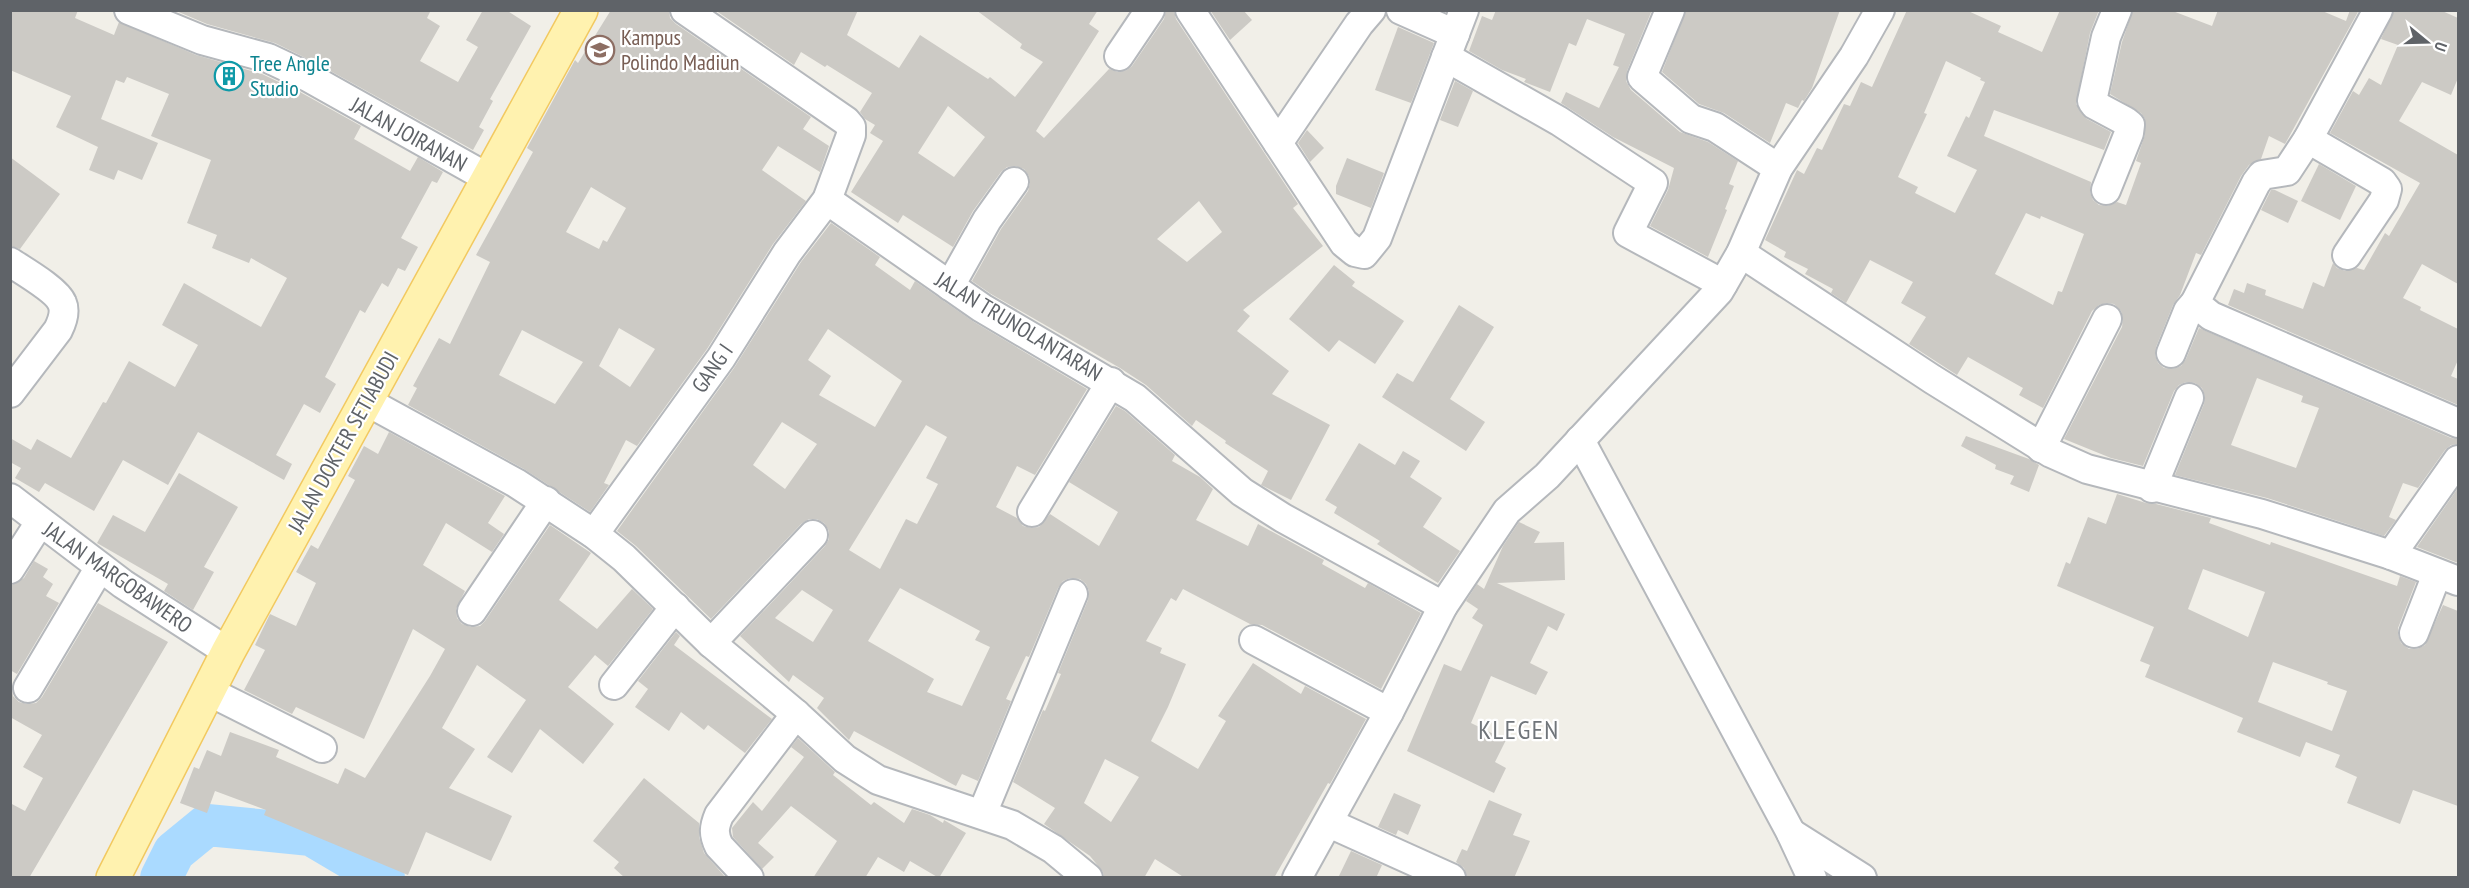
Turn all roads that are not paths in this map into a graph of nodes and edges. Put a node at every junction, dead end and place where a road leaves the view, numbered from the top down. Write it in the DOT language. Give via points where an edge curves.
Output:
graph roads {
  1 [pos="129,10"];
  2 [pos="581,10"];
  3 [pos="685,10"];
  4 [pos="1150,10"];
  5 [pos="1190,10"];
  6 [pos="1371,10"];
  7 [pos="1401,10"];
  8 [pos="1670,10"];
  9 [pos="1880,10"];
  10 [pos="2117,10"];
  11 [pos="2378,10"];
  12 [pos="1455,34"];
  13 [pos="1119,56"];
  14 [pos="2308,140"];
  15 [pos="1278,143"];
  16 [pos="1778,168"];
  17 [pos="488,178"];
  18 [pos="1014,182"];
  19 [pos="2106,190"];
  20 [pos="827,200"];
  21 [pos="1741,253"];
  22 [pos="2347,255"];
  23 [pos="10,262"];
  24 [pos="1723,284"];
  25 [pos="950,286"];
  26 [pos="2195,303"];
  27 [pos="2107,319"];
  28 [pos="2171,353"];
  29 [pos="1111,382"];
  30 [pos="10,393"];
  31 [pos="2189,398"];
  32 [pos="366,401"];
  33 [pos="2458,423"];
  34 [pos="1580,440"];
  35 [pos="2041,448"];
  36 [pos="2458,460"];
  37 [pos="2152,488"];
  38 [pos="10,498"];
  39 [pos="546,501"];
  40 [pos="1032,512"];
  41 [pos="40,522"];
  42 [pos="594,534"];
  43 [pos="813,535"];
  44 [pos="2391,555"];
  45 [pos="100,567"];
  46 [pos="10,569"];
  47 [pos="2448,577"];
  48 [pos="1074,594"];
  49 [pos="1443,606"];
  50 [pos="675,607"];
  51 [pos="472,611"];
  52 [pos="2414,633"];
  53 [pos="1254,640"];
  54 [pos="711,642"];
  55 [pos="228,652"];
  56 [pos="614,685"];
  57 [pos="28,688"];
  58 [pos="208,691"];
  59 [pos="1389,712"];
  60 [pos="796,714"];
  61 [pos="322,748"];
  62 [pos="982,814"];
  63 [pos="1329,824"];
  64 [pos="1791,833"];
  65 [pos="113,878"];
  66 [pos="749,878"];
  67 [pos="1088,878"];
  68 [pos="1297,878"];
  69 [pos="1451,878"];
  70 [pos="1812,878"];
  71 [pos="1862,878"];
  1 -- 17 [label="street, JALAN JOIRANAN" via="202,40 268,58"];
  2 -- 17 [label="main road, JALAN DOKTER SETIABUDI"];
  3 -- 20 [label="street" via="851,128 848,147"];
  4 -- 13 [label="street"];
  5 -- 15 [label="street"];
  6 -- 15 [label="street"];
  7 -- 12 [label="street"];
  8 -- 16 [label="street" via="1642,77 1691,119 1715,127"];
  9 -- 16 [label="street" via="1854,56"];
  10 -- 19 [label="street" via="2106,37 2092,101 2130,125"];
  11 -- 14 [label="street"];
  12 -- 15 [label="street" via="1377,238 1364,254 1344,243"];
  12 -- 24 [label="street" via="1559,121 1653,183 1628,233"];
  14 -- 22 [label="street" via="2382,182 2387,189 2384,200"];
  14 -- 26 [label="street" via="2287,171 2262,175 2256,183"];
  16 -- 21 [label="street"];
  17 -- 32 [label="main road, JALAN DOKTER SETIABUDI"];
  18 -- 25 [label="street" via="987,220"];
  20 -- 25 [label="street, JALAN TRUNOLANTARAN"];
  20 -- 42 [label="street, GANG I" via="787,254 721,358"];
  21 -- 24 [label="street"];
  21 -- 35 [label="street"];
  23 -- 30 [label="street" via="57,296 63,304 63,319"];
  24 -- 34 [label="street"];
  25 -- 29 [label="street, JALAN TRUNOLANTARAN"];
  26 -- 28 [label="street"];
  26 -- 33 [label="street" via="2211,316"];
  27 -- 35 [label="street"];
  29 -- 40 [label="street"];
  29 -- 49 [label="street, JALAN TRUNOLANTARAN" via="1166,423 1242,492"];
  31 -- 37 [label="street"];
  32 -- 39 [label="street"];
  32 -- 55 [label="main road, JALAN DOKTER SETIABUDI"];
  34 -- 49 [label="street" via="1507,511"];
  34 -- 64 [label="street"];
  35 -- 37 [label="street" via="2087,469"];
  36 -- 44 [label="street"];
  37 -- 44 [label="street" via="2262,514"];
  38 -- 41 [label="street, JALAN MARGOBAWERO"];
  39 -- 42 [label="street"];
  39 -- 51 [label="street"];
  41 -- 45 [label="street, JALAN MARGOBAWERO"];
  41 -- 46 [label="street"];
  42 -- 50 [label="street"];
  43 -- 54 [label="street"];
  44 -- 47 [label="street"];
  45 -- 55 [label="street, JALAN MARGOBAWERO"];
  45 -- 57 [label="street"];
  47 -- 52 [label="street"];
  48 -- 62 [label="street"];
  49 -- 59 [label="street"];
  50 -- 54 [label="street"];
  50 -- 56 [label="street"];
  53 -- 59 [label="street"];
  54 -- 60 [label="street"];
  55 -- 58 [label="main road, JALAN DOKTER SETIABUDI"];
  58 -- 61 [label="street"];
  58 -- 65 [label="main road, JALAN DOKTER SETIABUDI"];
  59 -- 63 [label="street"];
  60 -- 62 [label="street" via="845,759 878,780"];
  60 -- 66 [label="street" via="715,825 719,846"];
  62 -- 67 [label="street" via="1032,835"];
  63 -- 68 [label="street"];
  63 -- 69 [label="street"];
  64 -- 70 [label="street"];
  64 -- 71 [label="street"];
}
